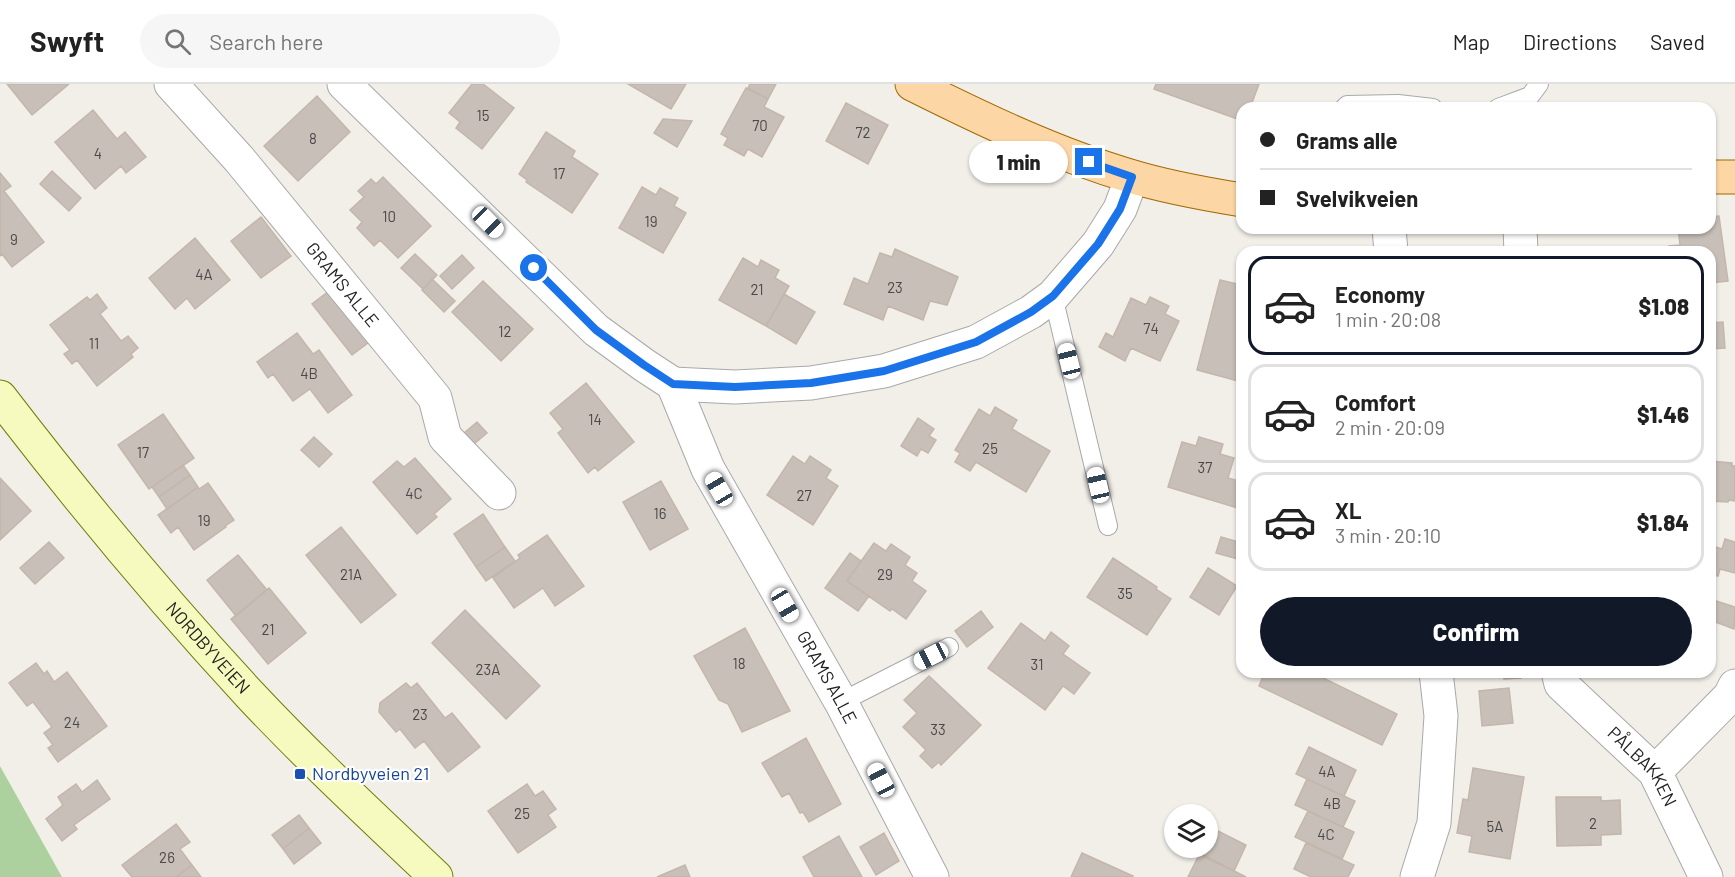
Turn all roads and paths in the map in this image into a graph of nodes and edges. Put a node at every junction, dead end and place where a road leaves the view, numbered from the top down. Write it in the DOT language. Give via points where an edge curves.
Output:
graph roads {
  1 [pos="171,84"];
  2 [pos="344,84"];
  3 [pos="912,84"];
  4 [pos="1539,84"];
  5 [pos="1514,102"];
  6 [pos="1132,177"];
  7 [pos="1716,177"];
  8 [pos="1735,177"];
  9 [pos="1236,199"];
  10 [pos="1053,296"];
  11 [pos="673,384"];
  12 [pos="0,397"];
  13 [pos="499,493"];
  14 [pos="1108,526"];
  15 [pos="949,647"];
  16 [pos="1437,678"];
  17 [pos="1560,678"];
  18 [pos="1735,686"];
  19 [pos="841,702"];
  20 [pos="1655,772"];
  21 [pos="436,877"];
  22 [pos="932,877"];
  23 [pos="1417,877"];
  24 [pos="1706,877"];
  1 -- 13 [label="street, GRAMS ALLE" via="239,159 435,398 445,437"];
  2 -- 11 [label="street" via="596,330"];
  3 -- 6 [label="main road" via="1033,140"];
  4 -- 5 [label="lane" via="1530,96"];
  6 -- 9 [label="main road"];
  6 -- 10 [label="street" via="1120,209 1098,244"];
  7 -- 8 [label="main road"];
  10 -- 11 [label="street" via="976,342 884,371 811,383 735,387"];
  10 -- 14 [label="lane"];
  11 -- 19 [label="street, GRAMS ALLE" via="708,469"];
  12 -- 21 [label="main road, NORDBYVEIEN" via="49,461 245,689"];
  15 -- 19 [label="lane"];
  16 -- 23 [label="street" via="1441,716 1434,823"];
  17 -- 20 [label="street, PÅLBAKKEN" via="1561,684"];
  18 -- 20 [label="street" via="1730,696"];
  19 -- 22 [label="street, GRAMS ALLE"];
  20 -- 24 [label="street, PÅLBAKKEN"];
}
